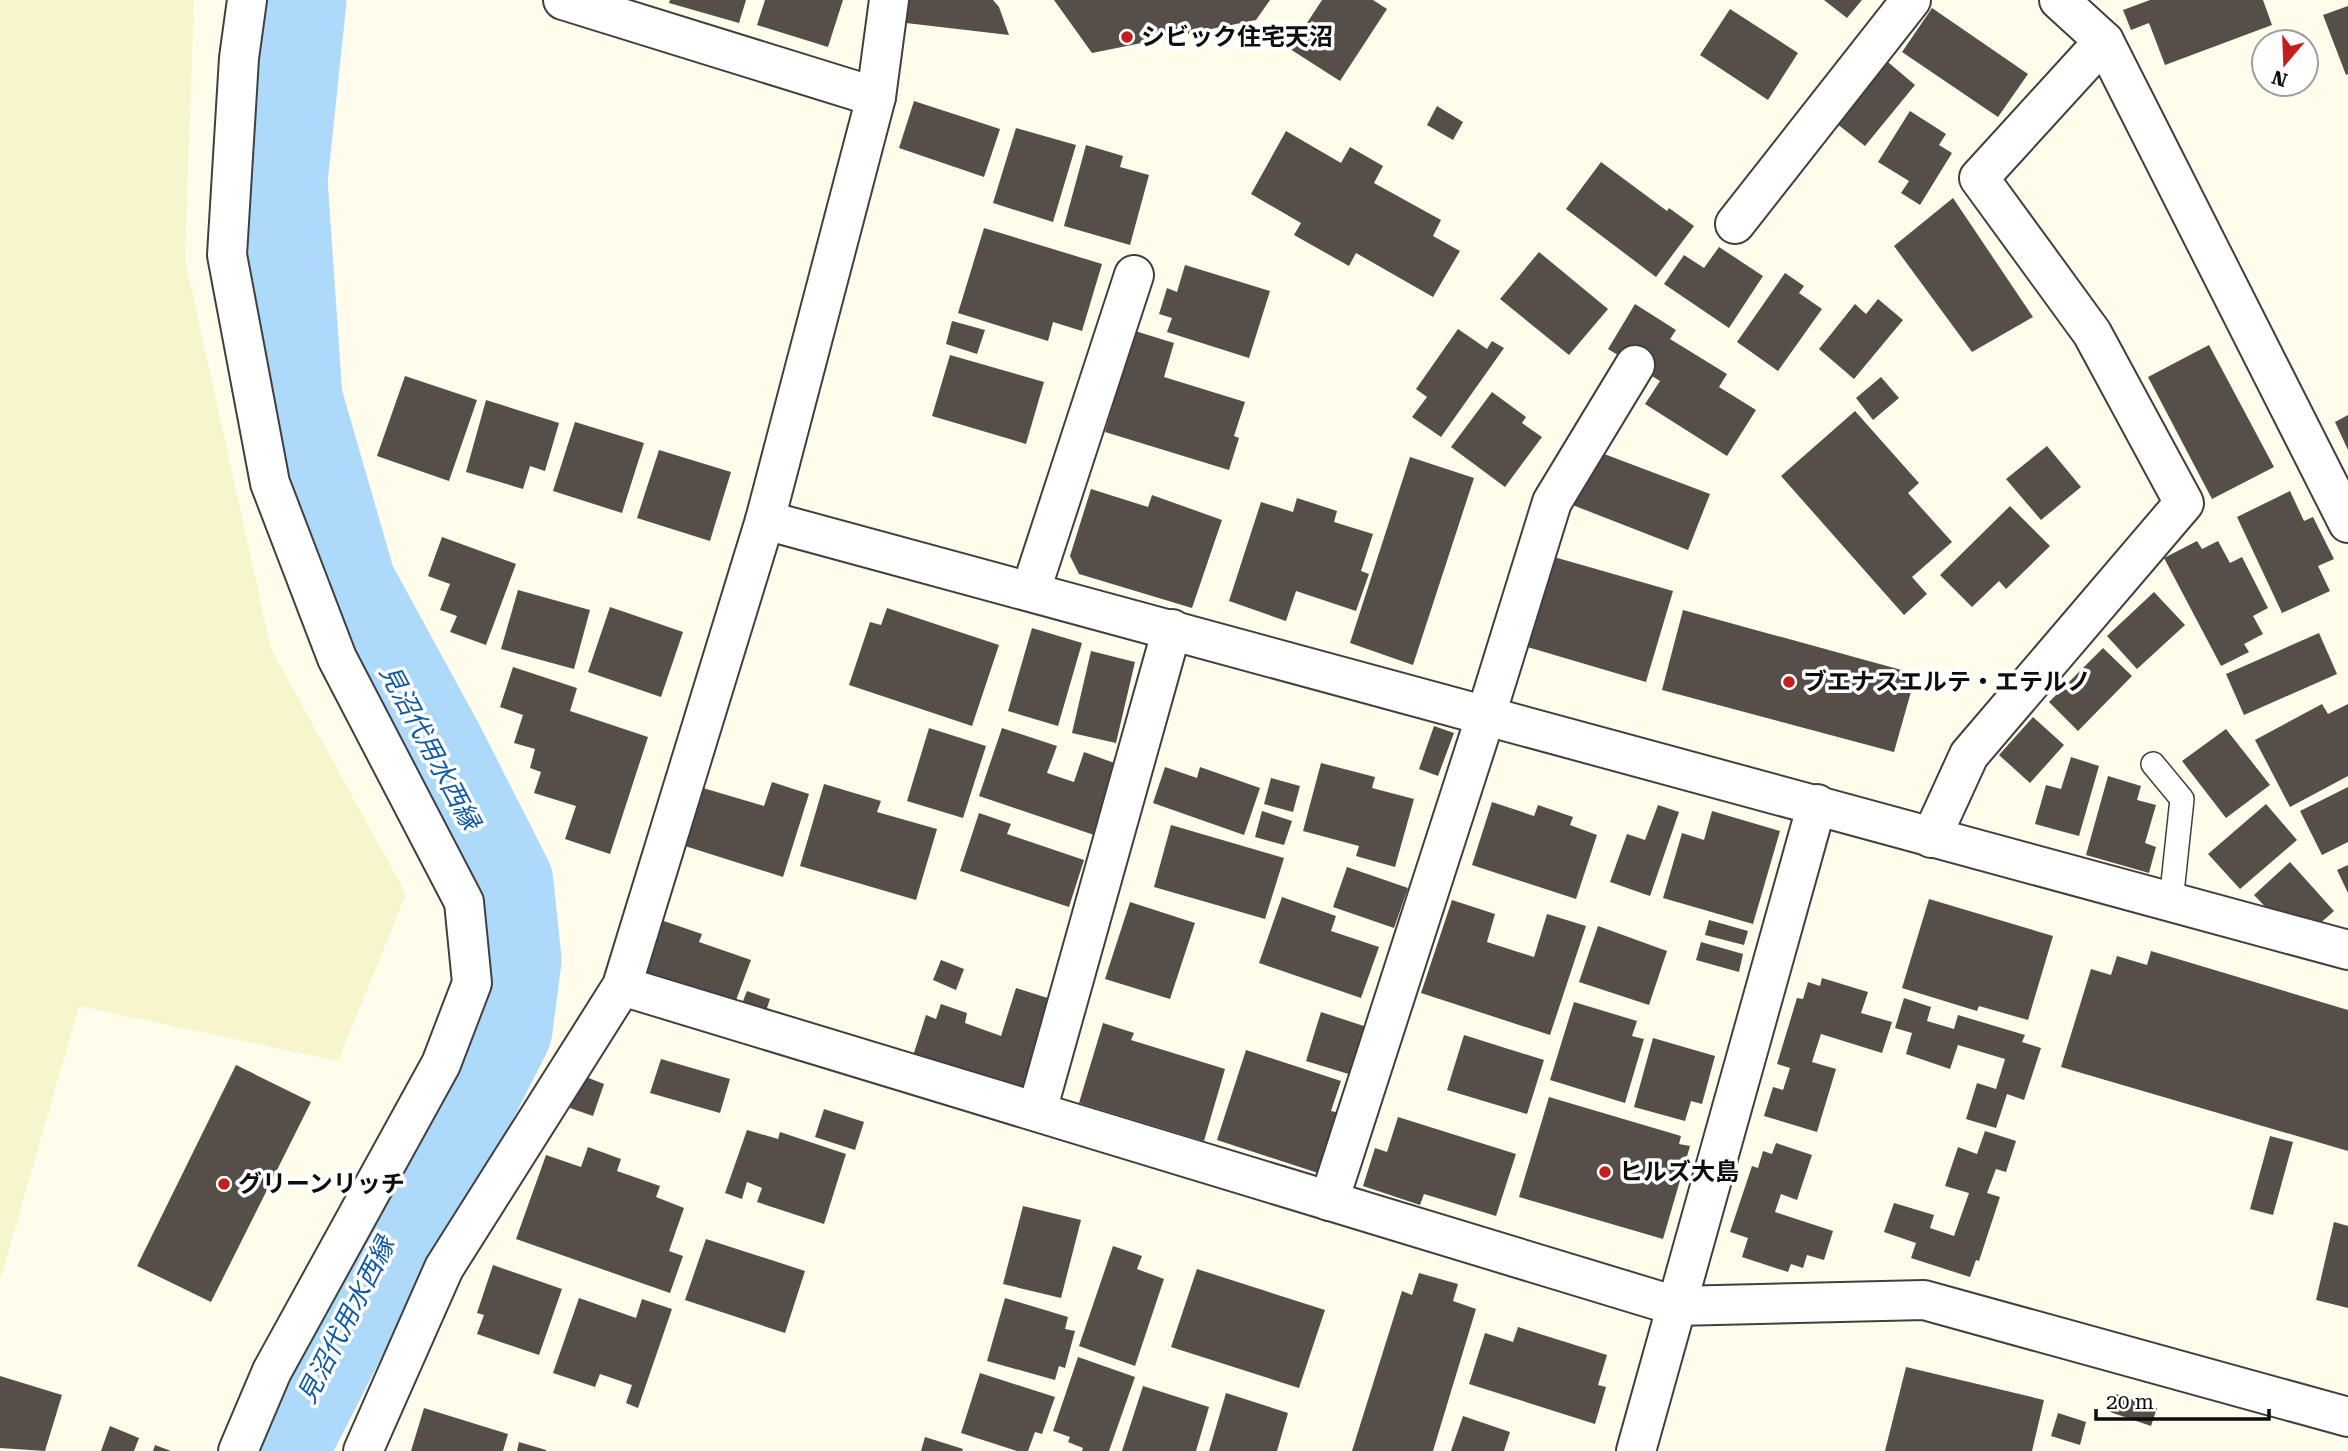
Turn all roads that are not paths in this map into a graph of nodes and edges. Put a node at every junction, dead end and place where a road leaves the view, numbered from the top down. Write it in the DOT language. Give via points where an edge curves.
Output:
graph roads {
  1 [pos="247,0"];
  2 [pos="563,0"];
  3 [pos="889,0"];
  4 [pos="1911,0"];
  5 [pos="2059,0"];
  6 [pos="2104,41"];
  7 [pos="876,97"];
  8 [pos="1735,224"];
  9 [pos="1134,275"];
  10 [pos="1635,365"];
  11 [pos="765,520"];
  12 [pos="2348,523"];
  13 [pos="1031,590"];
  14 [pos="1172,629"];
  15 [pos="1486,715"];
  16 [pos="2153,764"];
  17 [pos="1817,804"];
  18 [pos="1931,838"];
  19 [pos="2171,902"];
  20 [pos="2348,950"];
  21 [pos="622,986"];
  22 [pos="1037,1111"];
  23 [pos="1329,1200"];
  24 [pos="1676,1306"];
  25 [pos="2348,1417"];
  26 [pos="238,1451"];
  27 [pos="363,1451"];
  28 [pos="1636,1451"];
  1 -- 26 [label="street" via="227,254 270,483 337,658 464,902 472,984 441,1064 272,1371"];
  2 -- 7 [label="street"];
  3 -- 7 [label="street"];
  4 -- 8 [label="street"];
  5 -- 6 [label="street"];
  6 -- 12 [label="street"];
  6 -- 18 [label="street" via="1979,178 2092,333 2184,502 1969,755"];
  7 -- 11 [label="street"];
  9 -- 13 [label="street"];
  10 -- 15 [label="street" via="1552,502"];
  11 -- 13 [label="street"];
  11 -- 21 [label="street"];
  13 -- 14 [label="street"];
  14 -- 15 [label="street"];
  14 -- 22 [label="street"];
  15 -- 17 [label="street"];
  15 -- 23 [label="street"];
  16 -- 19 [label="lane" via="2182,799"];
  17 -- 18 [label="street"];
  17 -- 24 [label="street"];
  18 -- 19 [label="street"];
  19 -- 20 [label="street"];
  21 -- 22 [label="street"];
  21 -- 27 [label="street" via="444,1268"];
  22 -- 23 [label="street"];
  23 -- 24 [label="street"];
  24 -- 25 [label="street" via="1924,1300"];
  24 -- 28 [label="street"];
}
